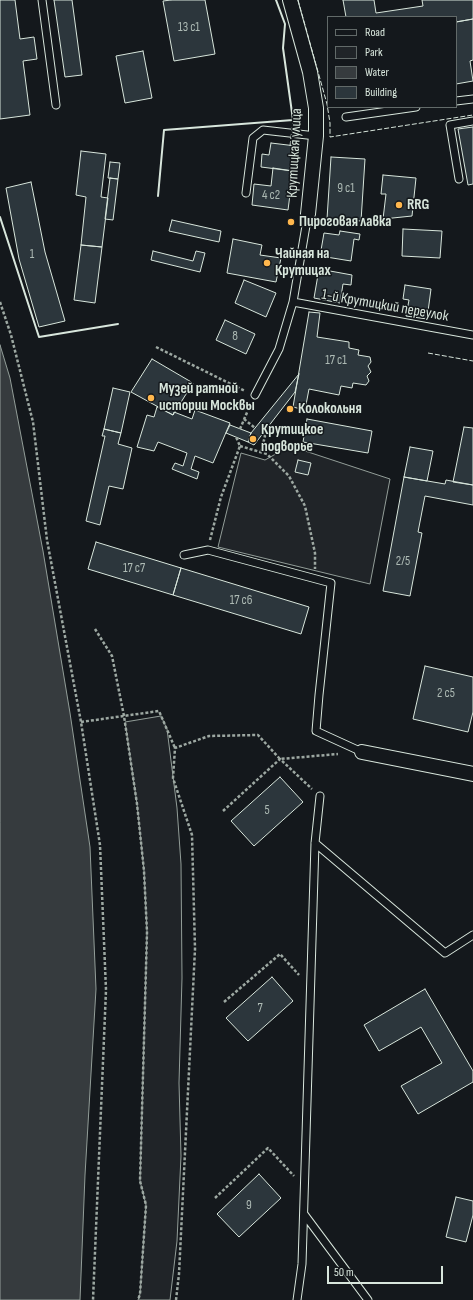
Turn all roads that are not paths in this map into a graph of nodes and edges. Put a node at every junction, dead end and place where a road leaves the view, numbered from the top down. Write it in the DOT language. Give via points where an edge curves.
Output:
graph roads {
  1 [pos="42,0"];
  2 [pos="290,0"];
  3 [pos="473,98"];
  4 [pos="457,101"];
  5 [pos="56,105"];
  6 [pos="409,108"];
  7 [pos="346,117"];
  8 [pos="473,121"];
  9 [pos="316,136"];
  10 [pos="459,179"];
  11 [pos="246,193"];
  12 [pos="308,214"];
  13 [pos="293,302"];
  14 [pos="473,335"];
  15 [pos="254,395"];
  16 [pos="184,556"];
  17 [pos="362,752"];
  18 [pos="473,774"];
  19 [pos="320,796"];
  20 [pos="315,843"];
  21 [pos="473,935"];
  22 [pos="304,1214"];
  23 [pos="297,1300"];
  24 [pos="368,1300"];
  1 -- 5 [label="lane"];
  2 -- 9 [label="street, Крутицкая улица" via="310,72 316,108"];
  3 -- 4 [label="lane"];
  6 -- 7 [label="lane"];
  8 -- 10 [label="lane" via="450,124"];
  9 -- 11 [label="lane" via="263,130 252,138"];
  9 -- 12 [label="street, Крутицкая улица"];
  12 -- 13 [label="lane"];
  13 -- 14 [label="lane, 1-й Крутицкий переулок"];
  13 -- 15 [label="lane" via="279,349"];
  16 -- 17 [label="lane" via="208,550 331,583 316,731"];
  17 -- 18 [label="street"];
  19 -- 20 [label="lane"];
  20 -- 21 [label="lane" via="445,953"];
  20 -- 22 [label="lane"];
  22 -- 23 [label="lane" via="302,1264"];
  22 -- 24 [label="lane"];
}
